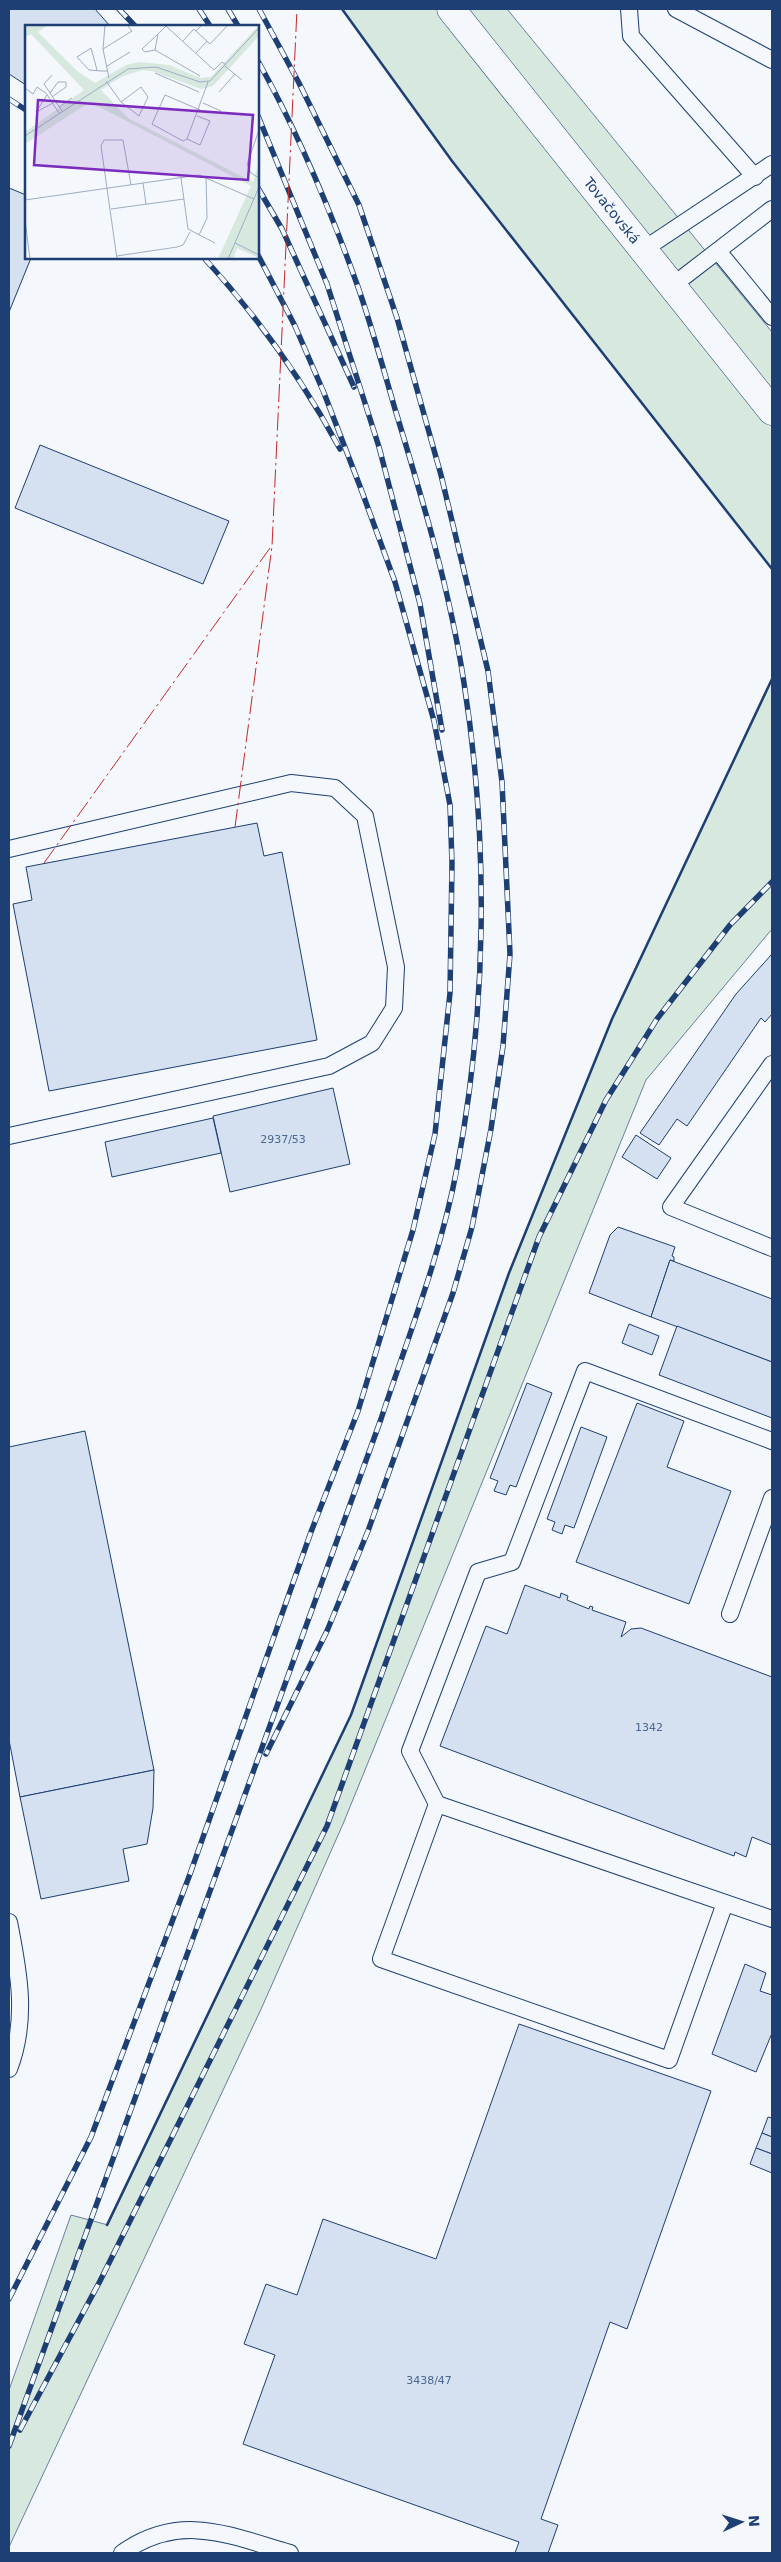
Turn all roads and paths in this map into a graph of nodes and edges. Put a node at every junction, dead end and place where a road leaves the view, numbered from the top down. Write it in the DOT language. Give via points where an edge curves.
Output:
graph roads {
  1 [pos="451,9"];
  2 [pos="629,9"];
  3 [pos="676,9"];
  4 [pos="772,60"];
  5 [pos="772,164"];
  6 [pos="755,177"];
  7 [pos="772,209"];
  8 [pos="643,250"];
  9 [pos="718,251"];
  10 [pos="672,286"];
  11 [pos="772,317"];
  12 [pos="772,411"];
  13 [pos="9,849"];
  14 [pos="772,1064"];
  15 [pos="9,1136"];
  16 [pos="772,1248"];
  17 [pos="772,1441"];
  18 [pos="772,1498"];
  19 [pos="730,1614"];
  20 [pos="437,1804"];
  21 [pos="725,1903"];
  22 [pos="772,1919"];
  23 [pos="9,1922"];
  24 [pos="11,2060"];
  25 [pos="122,2553"];
  26 [pos="290,2553"];
  1 -- 8 [label="main road, Tovačovská"];
  2 -- 6 [label="lane" via="631,36"];
  3 -- 4 [label="lane"];
  5 -- 6 [label="lane"];
  6 -- 8 [label="lane"];
  7 -- 9 [label="lane"];
  8 -- 10 [label="main road, Tovačovská"];
  9 -- 10 [label="lane"];
  9 -- 11 [label="lane"];
  10 -- 12 [label="main road, Tovačovská"];
  13 -- 15 [label="lane" via="291,783 335,788 365,816 396,967 394,1008 372,1044 328,1066"];
  14 -- 16 [label="lane" via="671,1208"];
  17 -- 20 [label="lane" via="585,1371 512,1562 478,1572 410,1751"];
  18 -- 19 [label="lane"];
  20 -- 21 [label="lane"];
  20 -- 21 [label="lane" via="381,1959 669,2060"];
  21 -- 22 [label="lane"];
  23 -- 24 [label="lane" via="19,1970 22,2015"];
  25 -- 26 [label="lane" via="162,2532 187,2530 215,2532"];
}
